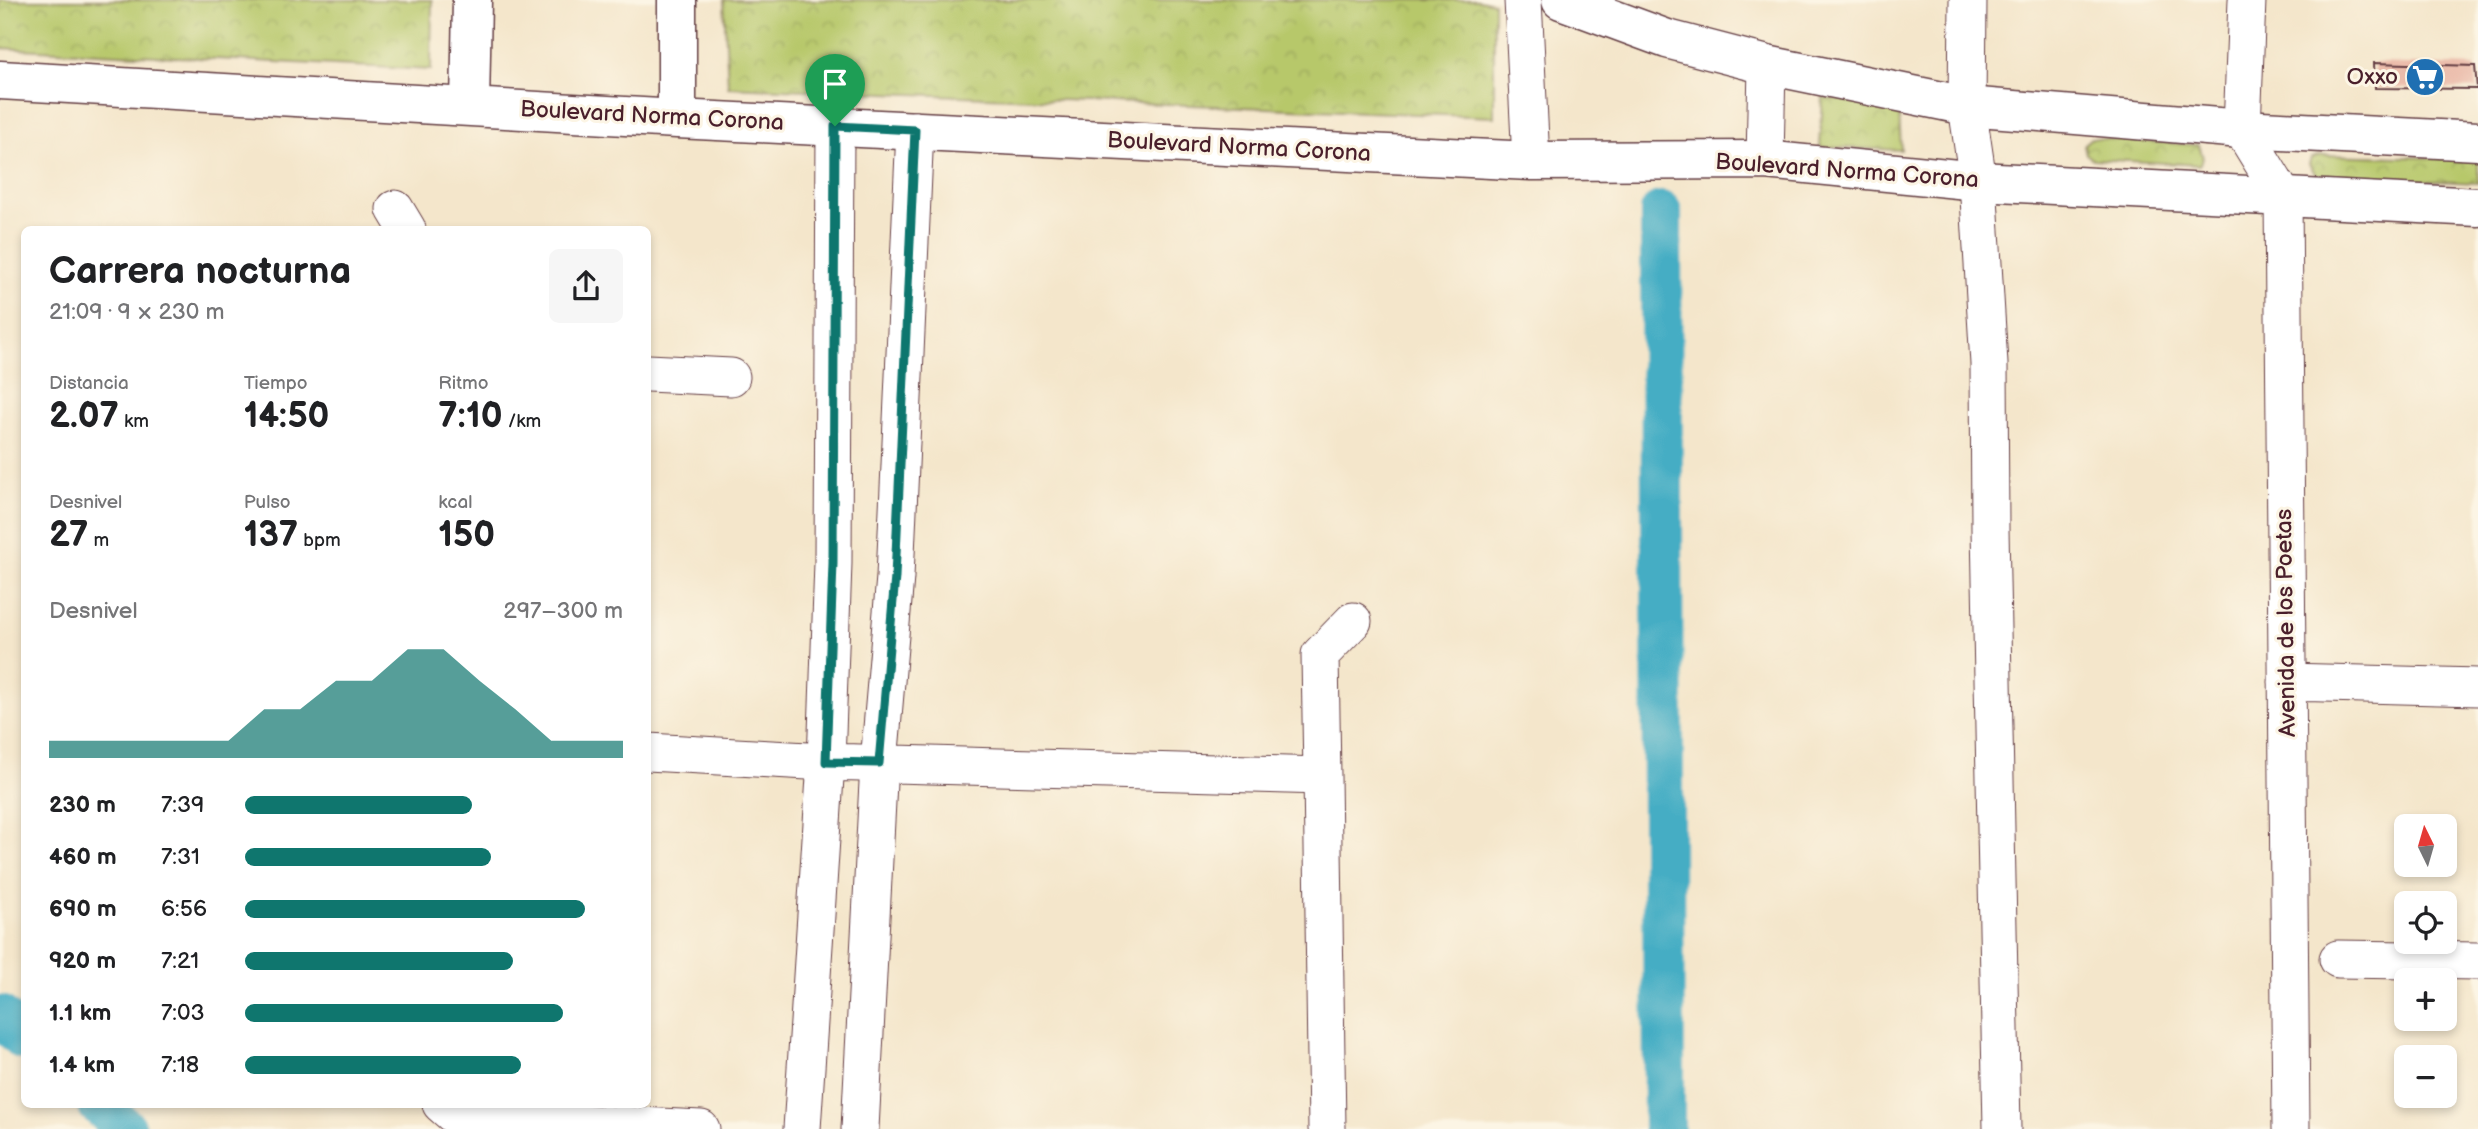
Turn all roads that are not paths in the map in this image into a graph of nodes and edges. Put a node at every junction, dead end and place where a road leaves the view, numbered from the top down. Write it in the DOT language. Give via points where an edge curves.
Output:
graph roads {
  1 [pos="472,0"];
  2 [pos="677,0"];
  3 [pos="1524,0"];
  4 [pos="1560,0"];
  5 [pos="1968,0"];
  6 [pos="2247,0"];
  7 [pos="1767,65"];
  8 [pos="0,80"];
  9 [pos="470,106"];
  10 [pos="1967,106"];
  11 [pos="677,119"];
  12 [pos="835,126"];
  13 [pos="2242,129"];
  14 [pos="915,130"];
  15 [pos="2478,141"];
  16 [pos="1765,160"];
  17 [pos="1531,161"];
  18 [pos="1978,181"];
  19 [pos="2283,196"];
  20 [pos="2478,207"];
  21 [pos="651,373"];
  22 [pos="731,377"];
  23 [pos="1353,621"];
  24 [pos="2287,682"];
  25 [pos="2478,687"];
  26 [pos="651,752"];
  27 [pos="826,762"];
  28 [pos="879,763"];
  29 [pos="1322,776"];
  30 [pos="2338,959"];
  31 [pos="2478,961"];
  32 [pos="445,1108"];
  33 [pos="701,1129"];
  34 [pos="802,1129"];
  35 [pos="860,1129"];
  36 [pos="1326,1129"];
  37 [pos="2003,1129"];
  38 [pos="2291,1129"];
  1 -- 9 [label="street"];
  2 -- 11 [label="street"];
  3 -- 17 [label="street"];
  4 -- 7 [label="street" via="1667,39"];
  5 -- 10 [label="street"];
  6 -- 13 [label="street"];
  7 -- 10 [label="street"];
  7 -- 16 [label="street"];
  8 -- 9 [label="street, Boulevard Norma Corona"];
  9 -- 11 [label="street, Boulevard Norma Corona"];
  10 -- 13 [label="street"];
  10 -- 18 [label="street"];
  11 -- 12 [label="street, Boulevard Norma Corona"];
  12 -- 14 [label="street, Boulevard Norma Corona"];
  12 -- 27 [label="street" via="833,563"];
  13 -- 15 [label="street"];
  13 -- 19 [label="street"];
  14 -- 17 [label="street, Boulevard Norma Corona"];
  14 -- 28 [label="street" via="895,577"];
  16 -- 17 [label="street, Boulevard Norma Corona"];
  16 -- 18 [label="street, Boulevard Norma Corona"];
  18 -- 19 [label="street, Boulevard Norma Corona"];
  18 -- 37 [label="street" via="1989,364"];
  19 -- 20 [label="street, Boulevard Norma Corona"];
  19 -- 24 [label="street, Avenida de los Poetas"];
  21 -- 22 [label="street"];
  23 -- 29 [label="street" via="1320,655"];
  24 -- 25 [label="street"];
  24 -- 38 [label="street, Avenida de los Poetas"];
  26 -- 27 [label="street"];
  27 -- 28 [label="street"];
  27 -- 34 [label="street"];
  28 -- 29 [label="street"];
  28 -- 35 [label="street"];
  29 -- 36 [label="street"];
  30 -- 31 [label="street"];
  32 -- 33 [label="street" via="456,1117"];
}
